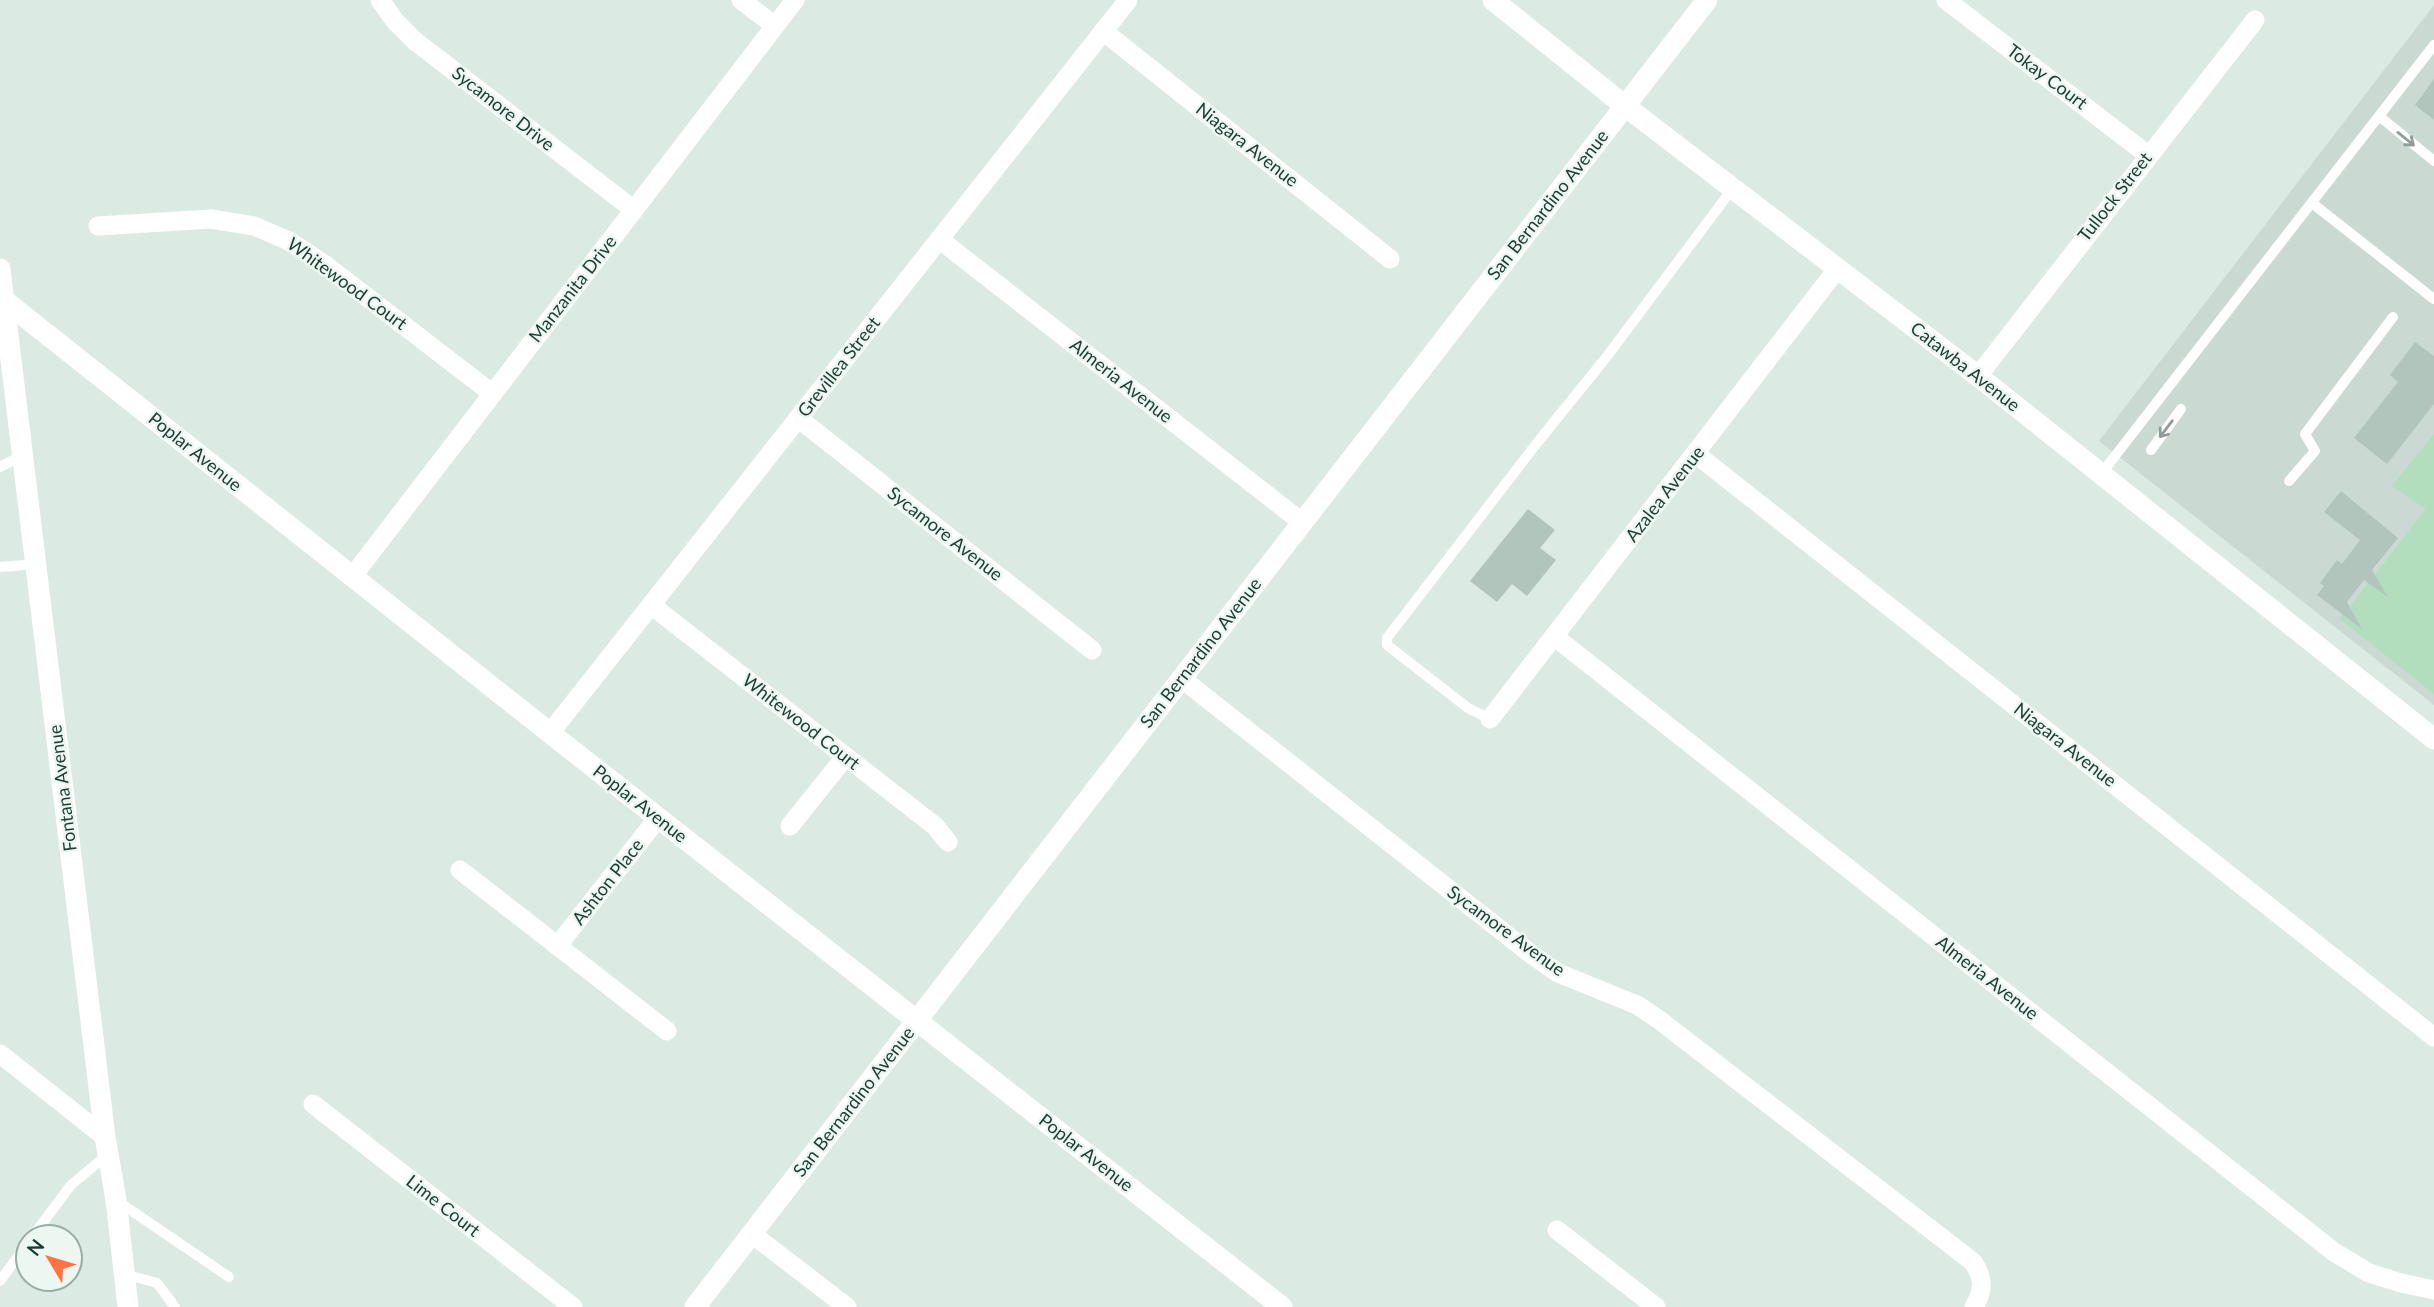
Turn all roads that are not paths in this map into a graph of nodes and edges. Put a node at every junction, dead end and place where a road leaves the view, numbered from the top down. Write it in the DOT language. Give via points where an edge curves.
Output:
graph roads {
  1 [pos="380,0"];
  2 [pos="741,0"];
  3 [pos="795,0"];
  4 [pos="1128,0"];
  5 [pos="1493,0"];
  6 [pos="1707,0"];
  7 [pos="1947,0"];
  8 [pos="2255,20"];
  9 [pos="775,26"];
  10 [pos="1103,31"];
  11 [pos="2434,45"];
  12 [pos="1625,106"];
  13 [pos="2379,117"];
  14 [pos="2148,155"];
  15 [pos="2434,161"];
  16 [pos="1733,188"];
  17 [pos="2312,203"];
  18 [pos="634,210"];
  19 [pos="98,226"];
  20 [pos="939,239"];
  21 [pos="1390,259"];
  22 [pos="1838,268"];
  23 [pos="0,269"];
  24 [pos="2,298"];
  25 [pos="2434,299"];
  26 [pos="2393,317"];
  27 [pos="1978,376"];
  28 [pos="493,394"];
  29 [pos="2181,409"];
  30 [pos="798,418"];
  31 [pos="2151,450"];
  32 [pos="23,454"];
  33 [pos="1696,454"];
  34 [pos="0,467"];
  35 [pos="2101,474"];
  36 [pos="2288,481"];
  37 [pos="1303,523"];
  38 [pos="37,564"];
  39 [pos="0,568"];
  40 [pos="352,577"];
  41 [pos="651,605"];
  42 [pos="1555,637"];
  43 [pos="1092,650"];
  44 [pos="1181,678"];
  45 [pos="1490,719"];
  46 [pos="550,733"];
  47 [pos="2434,739"];
  48 [pos="845,757"];
  49 [pos="658,818"];
  50 [pos="790,826"];
  51 [pos="948,842"];
  52 [pos="460,870"];
  53 [pos="558,945"];
  54 [pos="917,1020"];
  55 [pos="667,1031"];
  56 [pos="2434,1037"];
  57 [pos="0,1054"];
  58 [pos="313,1104"];
  59 [pos="107,1145"];
  60 [pos="116,1200"];
  61 [pos="42,1223"];
  62 [pos="1556,1230"];
  63 [pos="752,1234"];
  64 [pos="14,1262"];
  65 [pos="124,1274"];
  66 [pos="229,1277"];
  67 [pos="0,1281"];
  68 [pos="2434,1290"];
  69 [pos="1975,1306"];
  70 [pos="128,1307"];
  71 [pos="175,1307"];
  72 [pos="573,1307"];
  73 [pos="695,1307"];
  74 [pos="847,1307"];
  75 [pos="1282,1307"];
  76 [pos="1656,1307"];
  1 -- 18 [label="street, Sycamore Drive" via="415,41"];
  2 -- 9 [label="street"];
  3 -- 9 [label="street, Manzanita Drive"];
  4 -- 10 [label="street, Grevillea Street"];
  5 -- 12 [label="street, Catawba Avenue"];
  6 -- 12 [label="street, San Bernardino Avenue"];
  7 -- 14 [label="street, Tokay Court"];
  8 -- 14 [label="street, Tullock Street"];
  9 -- 18 [label="street, Manzanita Drive"];
  10 -- 20 [label="street, Grevillea Street"];
  10 -- 21 [label="street, Niagara Avenue"];
  11 -- 13 [label="lane"];
  12 -- 16 [label="street, Catawba Avenue"];
  12 -- 37 [label="street, San Bernardino Avenue"];
  13 -- 15 [label="lane, one-way"];
  13 -- 17 [label="lane"];
  14 -- 27 [label="street, Tullock Street"];
  16 -- 22 [label="street, Catawba Avenue"];
  16 -- 45 [label="lane" via="1387,638 1387,645 1468,708"];
  17 -- 25 [label="lane"];
  17 -- 35 [label="lane"];
  18 -- 28 [label="street, Manzanita Drive"];
  19 -- 28 [label="street, Whitewood Court" via="211,219 254,226 289,241 324,264"];
  20 -- 30 [label="street, Grevillea Street"];
  20 -- 37 [label="street, Almeria Avenue"];
  22 -- 27 [label="street, Catawba Avenue"];
  22 -- 33 [label="street, Azalea Avenue"];
  23 -- 24 [label="street, Fontana Avenue"];
  24 -- 32 [label="street, Fontana Avenue"];
  24 -- 40 [label="street, Poplar Avenue"];
  26 -- 36 [label="lane" via="2305,434 2315,451"];
  27 -- 35 [label="street, Catawba Avenue"];
  28 -- 40 [label="street, Manzanita Drive"];
  29 -- 31 [label="lane, one-way"];
  30 -- 41 [label="street, Grevillea Street"];
  30 -- 43 [label="street, Sycamore Avenue"];
  32 -- 34 [label="lane"];
  32 -- 38 [label="street, Fontana Avenue"];
  33 -- 42 [label="street, Azalea Avenue"];
  33 -- 56 [label="street, Niagara Avenue"];
  35 -- 47 [label="street, Catawba Avenue"];
  37 -- 44 [label="street, San Bernardino Avenue"];
  38 -- 39 [label="lane"];
  38 -- 59 [label="street, Fontana Avenue"];
  40 -- 46 [label="street, Poplar Avenue"];
  41 -- 46 [label="street, Grevillea Street"];
  41 -- 48 [label="street, Whitewood Court"];
  42 -- 45 [label="street, Azalea Avenue"];
  42 -- 68 [label="street, Almeria Avenue" via="2334,1252 2369,1273"];
  44 -- 54 [label="street, San Bernardino Avenue"];
  44 -- 69 [label="street, Sycamore Avenue" via="1531,954 1558,973 1637,1005 1658,1019 1967,1257 1983,1282"];
  46 -- 49 [label="street, Poplar Avenue"];
  48 -- 50 [label="street"];
  48 -- 51 [label="street, Whitewood Court" via="935,826"];
  49 -- 53 [label="street, Ashton Place"];
  49 -- 54 [label="street, Poplar Avenue"];
  52 -- 53 [label="street"];
  53 -- 55 [label="street"];
  54 -- 63 [label="street, San Bernardino Avenue"];
  54 -- 75 [label="street, Poplar Avenue"];
  57 -- 59 [label="street"];
  58 -- 72 [label="street, Lime Court"];
  59 -- 60 [label="street, Fontana Avenue"];
  59 -- 61 [label="lane"];
  60 -- 65 [label="street, Fontana Avenue"];
  60 -- 66 [label="lane"];
  62 -- 76 [label="street"];
  63 -- 73 [label="street, San Bernardino Avenue"];
  63 -- 74 [label="street"];
  64 -- 67 [label="lane"];
  65 -- 70 [label="street, Fontana Avenue"];
  65 -- 71 [label="lane" via="157,1283"];
}
